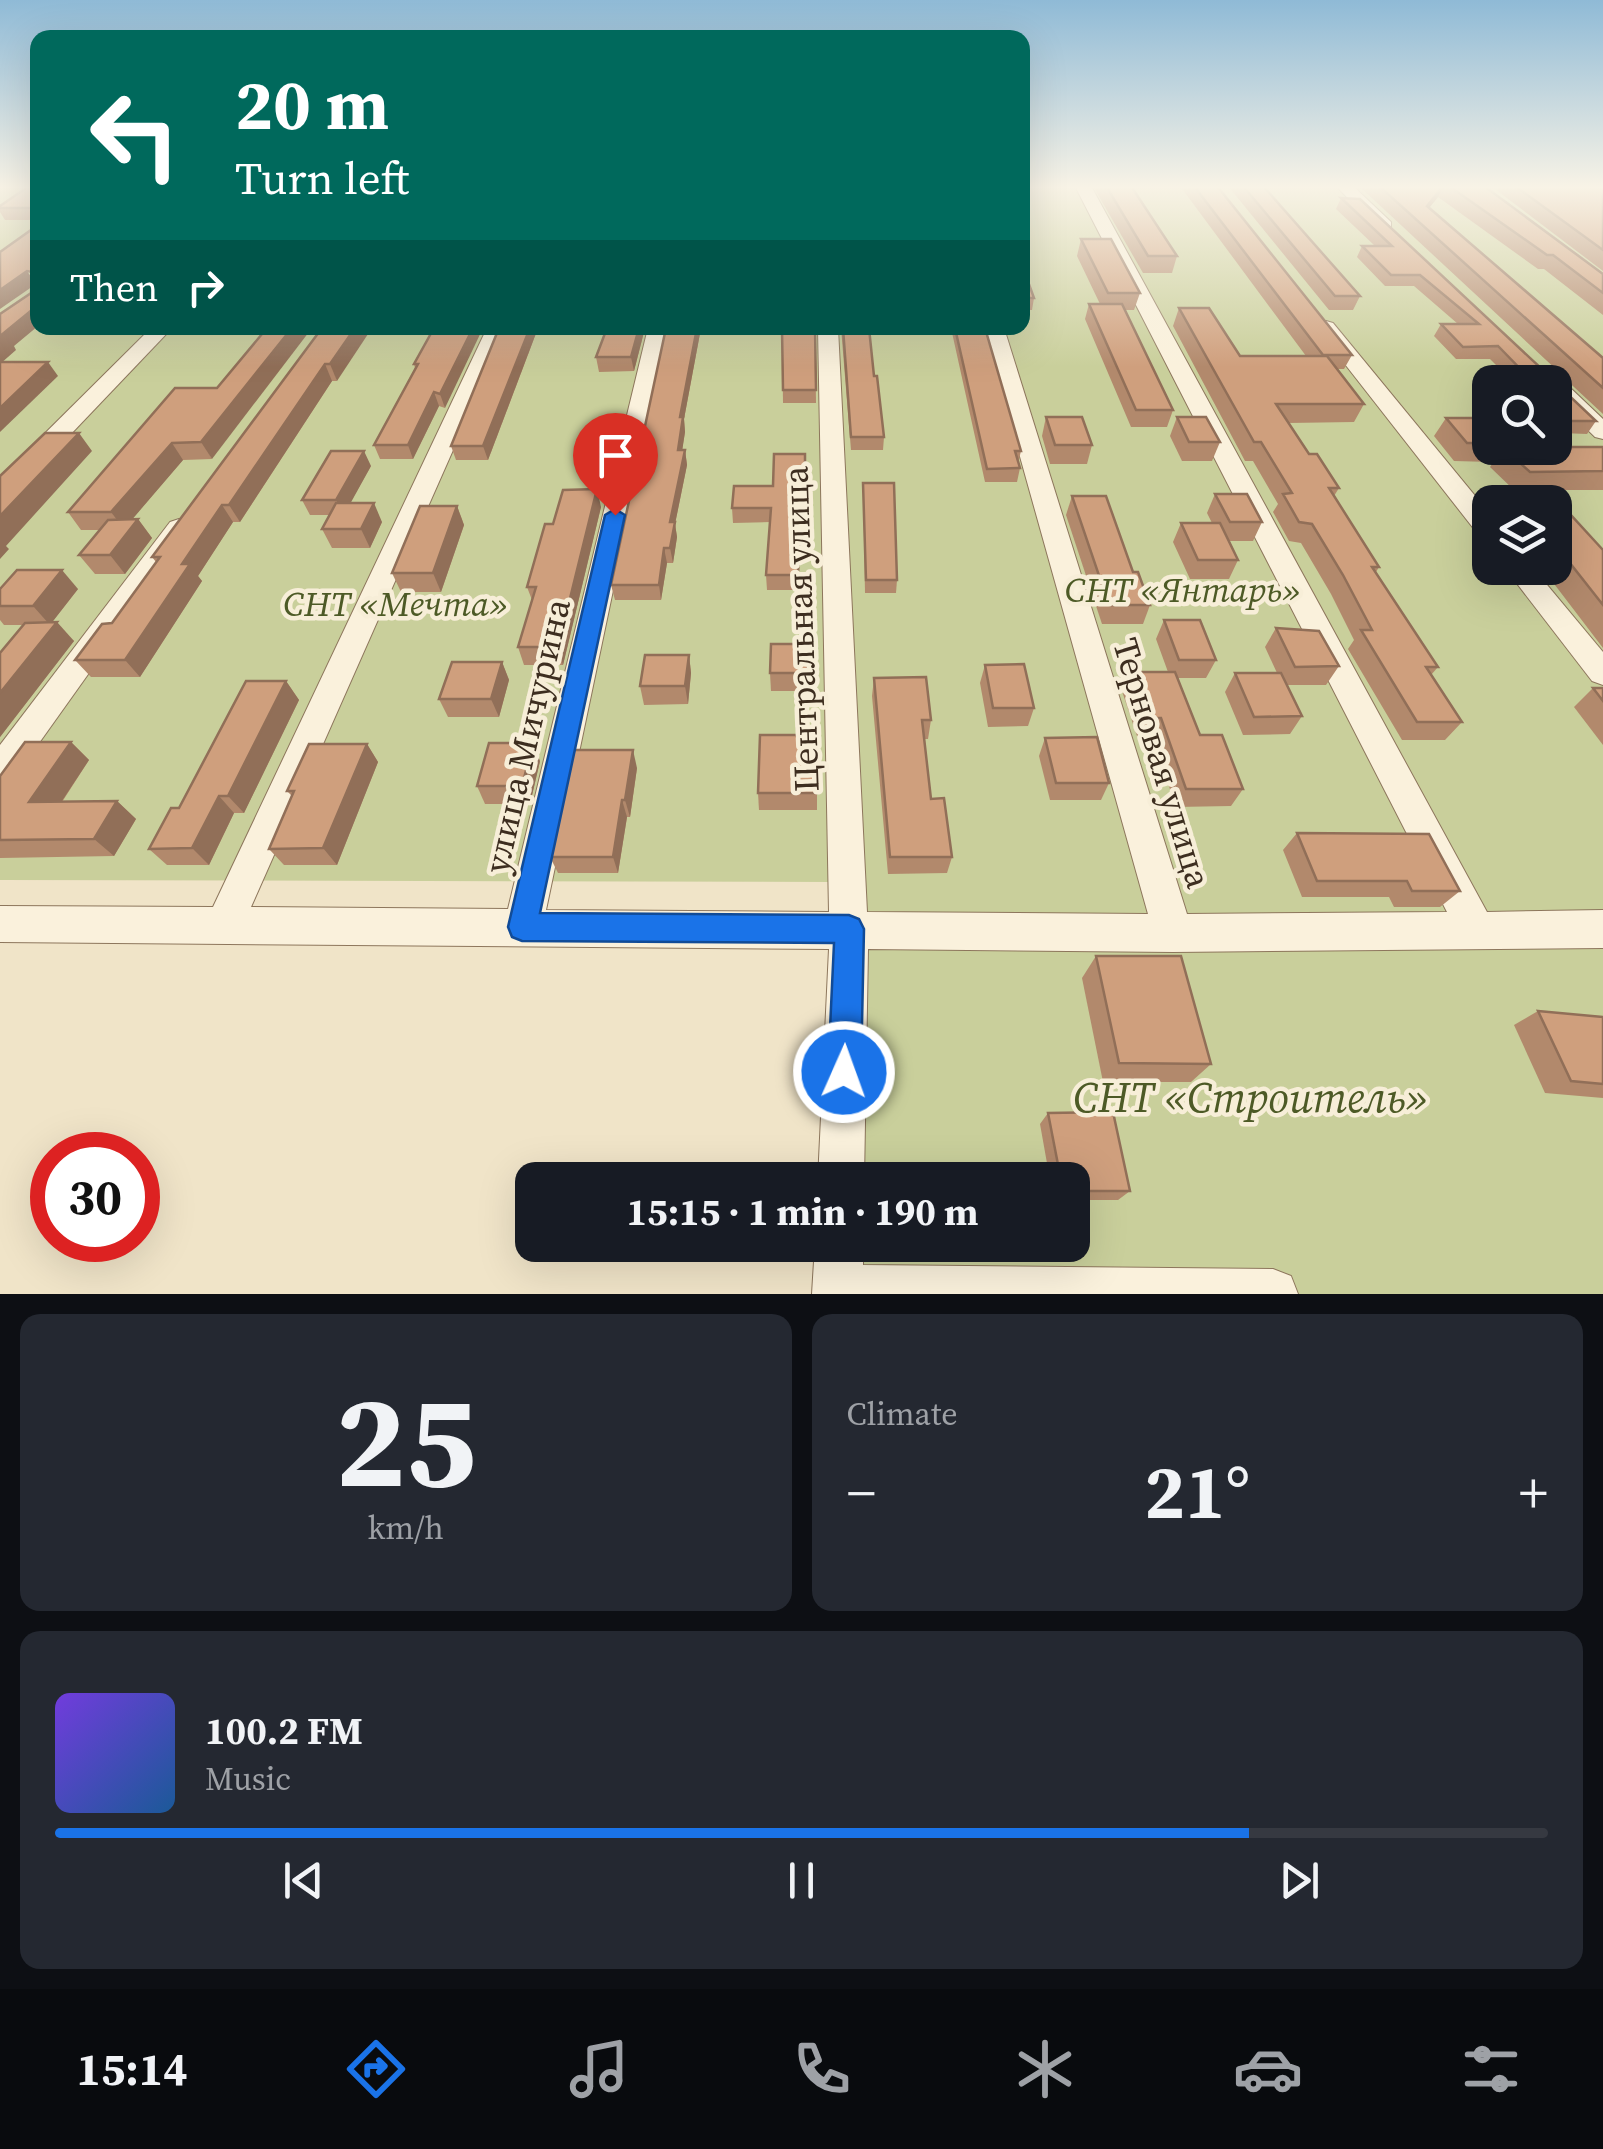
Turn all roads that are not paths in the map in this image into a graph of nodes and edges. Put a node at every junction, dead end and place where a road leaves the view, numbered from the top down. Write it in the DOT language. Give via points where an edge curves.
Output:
graph roads {
  1 [pos="1114,246"];
  2 [pos="1310,306"];
  3 [pos="155,335"];
  4 [pos="494,335"];
  5 [pos="656,335"];
  6 [pos="828,335"];
  7 [pos="996,335"];
  8 [pos="1572,402"];
  9 [pos="1603,432"];
  10 [pos="0,493"];
  11 [pos="198,502"];
  12 [pos="1472,509"];
  13 [pos="1532,585"];
  14 [pos="1603,673"];
  15 [pos="0,772"];
  16 [pos="0,924"];
  17 [pos="224,926"];
  18 [pos="522,927"];
  19 [pos="1603,928"];
  20 [pos="849,929"];
  21 [pos="1476,930"];
  22 [pos="1174,933"];
  23 [pos="842,1162"];
  24 [pos="838,1276"];
  25 [pos="1273,1294"];
  1 -- 21 [label="street"];
  2 -- 12 [label="street"];
  3 -- 10 [label="street"];
  4 -- 17 [label="street"];
  5 -- 18 [label="street, улица Мичурина"];
  6 -- 20 [label="street, Центральная улица"];
  7 -- 22 [label="street, Терновая улица"];
  8 -- 9 [label="street"];
  11 -- 15 [label="street"];
  13 -- 14 [label="street"];
  16 -- 17 [label="street"];
  17 -- 18 [label="street"];
  18 -- 20 [label="street"];
  19 -- 21 [label="street"];
  20 -- 22 [label="street"];
  20 -- 23 [label="street, Центральная улица"];
  21 -- 22 [label="street"];
  24 -- 25 [label="street"];
}
